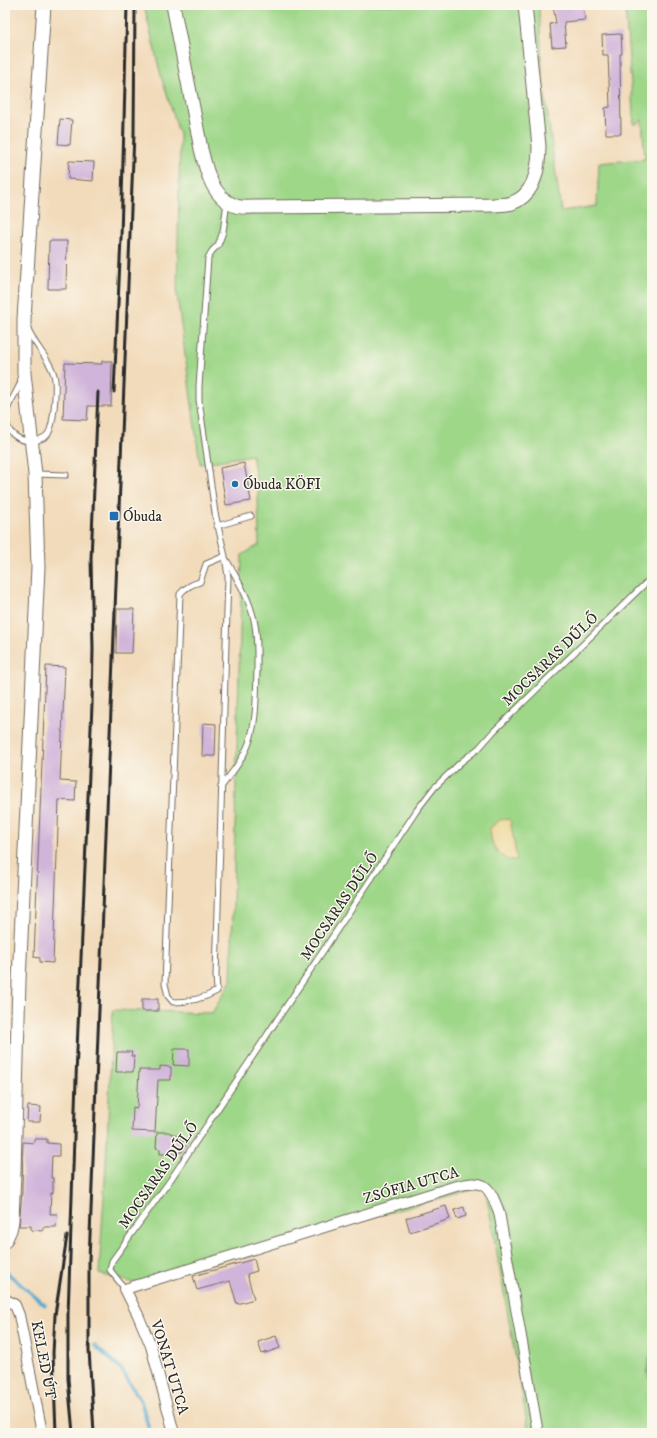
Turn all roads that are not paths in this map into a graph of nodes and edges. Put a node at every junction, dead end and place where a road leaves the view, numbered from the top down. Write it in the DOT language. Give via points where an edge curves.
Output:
graph roads {
  1 [pos="44,5"];
  2 [pos="173,5"];
  3 [pos="520,5"];
  4 [pos="525,5"];
  5 [pos="528,46"];
  6 [pos="227,202"];
  7 [pos="24,319"];
  8 [pos="24,373"];
  9 [pos="32,441"];
  10 [pos="35,474"];
  11 [pos="66,475"];
  12 [pos="251,516"];
  13 [pos="217,526"];
  14 [pos="225,556"];
  15 [pos="652,577"];
  16 [pos="221,787"];
  17 [pos="5,1241"];
  18 [pos="125,1289"];
  19 [pos="5,1299"];
  20 [pos="42,1433"];
  21 [pos="174,1433"];
  22 [pos="538,1433"];
  1 -- 7 [label="street"];
  2 -- 6 [label="street" via="205,166 217,192"];
  3 -- 5 [label="street"];
  4 -- 5 [label="street"];
  5 -- 6 [label="street" via="539,162 533,182 519,200 494,205 258,207 237,206"];
  6 -- 13 [label="lane" via="223,232 218,245 208,258 198,386"];
  7 -- 8 [label="street"];
  7 -- 9 [label="lane" via="55,380 52,426 45,437"];
  8 -- 9 [label="street"];
  8 -- 9 [label="lane" via="8,408 6,422 18,438"];
  9 -- 10 [label="street"];
  10 -- 11 [label="lane"];
  10 -- 17 [label="street" via="38,567 19,981 12,1221"];
  12 -- 13 [label="lane"];
  13 -- 14 [label="lane"];
  14 -- 16 [label="lane" via="228,586"];
  14 -- 16 [label="lane" via="242,587 254,618 257,664 253,729 243,757"];
  14 -- 16 [label="lane" via="206,564 200,582 186,588 180,594 166,984 168,996 173,1002 198,1000 217,991"];
  15 -- 18 [label="lane, MOCSARAS DŰLŐ" via="479,748 434,788 417,810 172,1179 112,1261 110,1270"];
  18 -- 21 [label="street, VONAT UTCA" via="150,1346"];
  18 -- 22 [label="street, ZSÓFIA UTCA" via="453,1188 476,1183 485,1186 499,1212"];
  19 -- 20 [label="street, KELED ÚT" via="15,1305 19,1315"];
}
